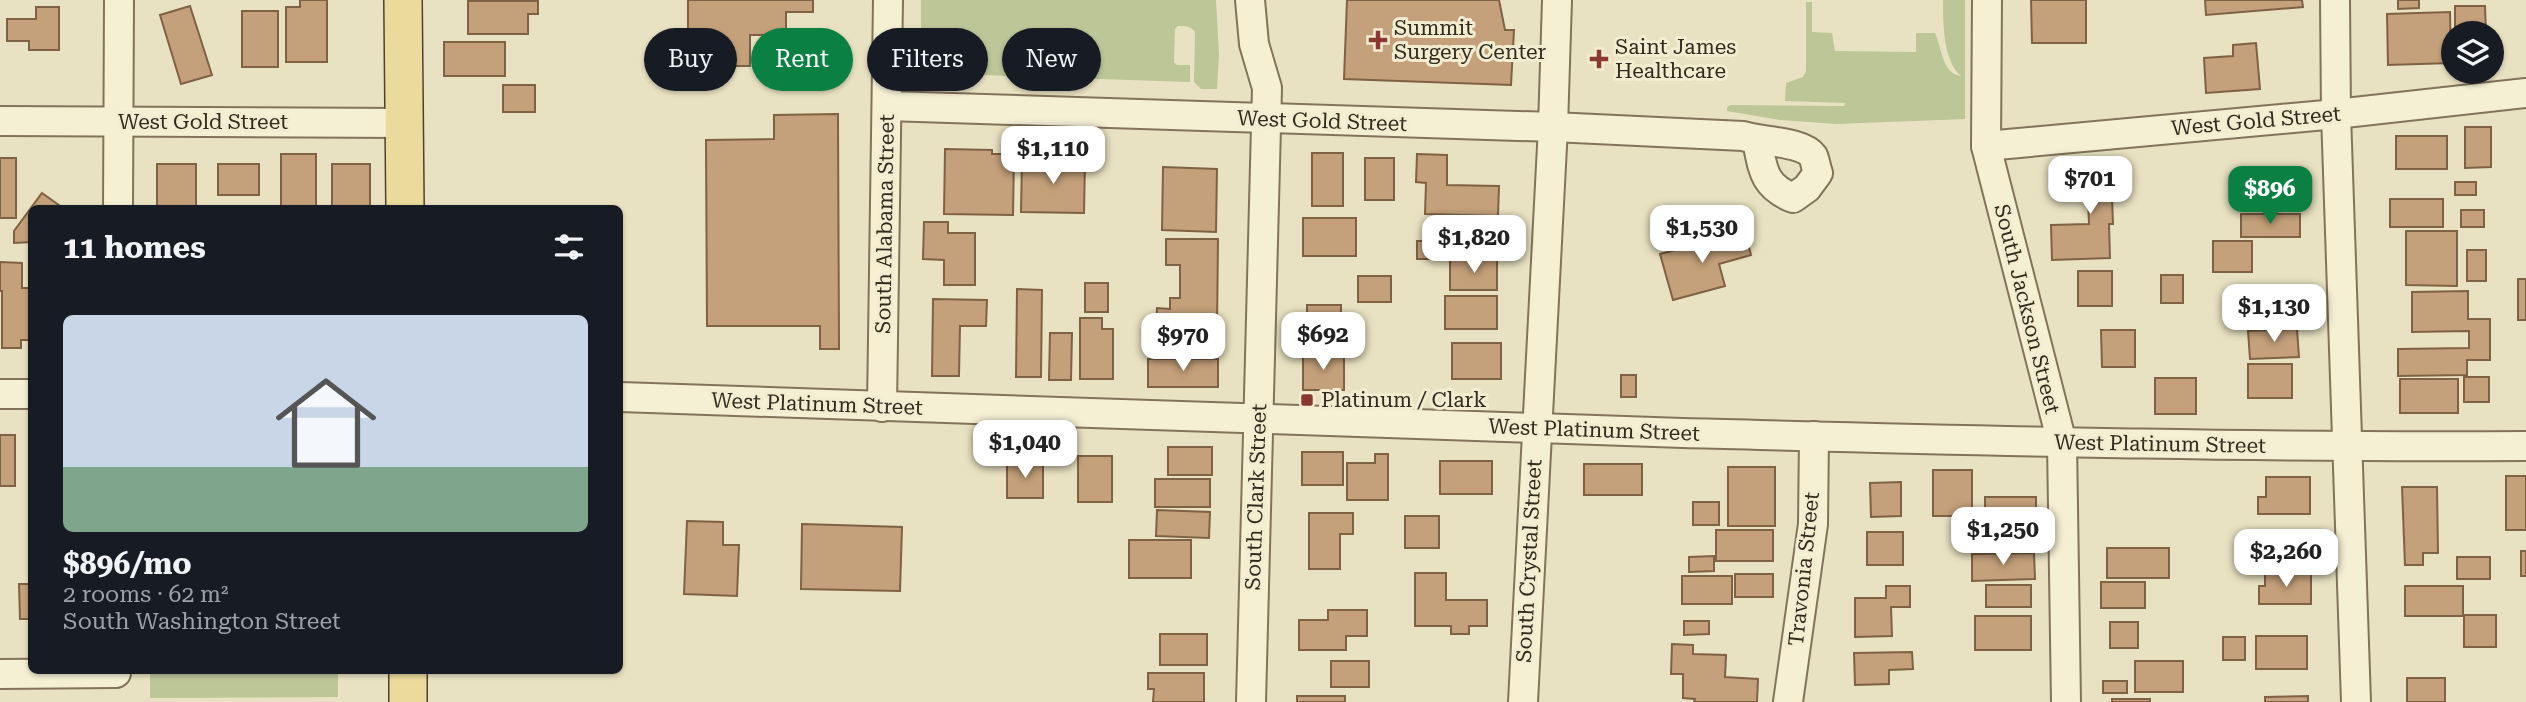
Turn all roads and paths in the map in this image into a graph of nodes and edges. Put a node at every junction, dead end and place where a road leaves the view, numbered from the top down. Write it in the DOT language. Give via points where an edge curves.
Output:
graph roads {
  1 [pos="119,0"];
  2 [pos="403,0"];
  3 [pos="888,0"];
  4 [pos="1250,0"];
  5 [pos="1557,0"];
  6 [pos="1987,0"];
  7 [pos="2335,0"];
  8 [pos="2526,93"];
  9 [pos="887,106"];
  10 [pos="2336,114"];
  11 [pos="1267,119"];
  12 [pos="0,121"];
  13 [pos="119,122"];
  14 [pos="405,123"];
  15 [pos="1553,127"];
  16 [pos="1756,141"];
  17 [pos="1986,146"];
  18 [pos="118,205"];
  19 [pos="405,205"];
  20 [pos="0,394"];
  21 [pos="28,394"];
  22 [pos="623,397"];
  23 [pos="882,407"];
  24 [pos="1258,419"];
  25 [pos="1535,429"];
  26 [pos="1814,436"];
  27 [pos="2062,443"];
  28 [pos="2526,446"];
  29 [pos="2348,447"];
  30 [pos="0,674"];
  31 [pos="28,674"];
  32 [pos="408,674"];
  33 [pos="408,702"];
  34 [pos="1251,702"];
  35 [pos="1523,702"];
  36 [pos="1788,702"];
  37 [pos="2066,702"];
  38 [pos="2356,702"];
  1 -- 13 [label="street"];
  2 -- 14 [label="main road"];
  3 -- 9 [label="street, South Alabama Street"];
  4 -- 11 [label="street, South Clark Street" via="1254,44 1267,88"];
  5 -- 15 [label="street, South Crystal Street"];
  6 -- 17 [label="street, South Jackson Street"];
  7 -- 10 [label="street"];
  8 -- 10 [label="street, West Gold Street"];
  9 -- 11 [label="street, West Gold Street"];
  9 -- 23 [label="street, South Alabama Street"];
  10 -- 17 [label="street, West Gold Street"];
  10 -- 29 [label="street"];
  11 -- 15 [label="street, West Gold Street"];
  11 -- 24 [label="street, South Clark Street"];
  12 -- 13 [label="street, West Gold Street"];
  13 -- 14 [label="street, West Gold Street"];
  13 -- 18 [label="street"];
  14 -- 19 [label="main road"];
  15 -- 16 [label="street, West Gold Street" via="1685,131"];
  15 -- 25 [label="street, South Crystal Street"];
  17 -- 27 [label="street, South Jackson Street"];
  20 -- 21 [label="street"];
  22 -- 23 [label="street, West Platinum Street"];
  23 -- 24 [label="street, West Platinum Street"];
  24 -- 25 [label="street, West Platinum Street"];
  24 -- 34 [label="street, South Clark Street"];
  25 -- 26 [label="street, West Platinum Street"];
  25 -- 35 [label="street, South Crystal Street"];
  26 -- 27 [label="street, West Platinum Street"];
  26 -- 36 [label="street, Travonia Street" via="1813,524"];
  27 -- 29 [label="street, West Platinum Street"];
  27 -- 37 [label="street, South Jackson Street"];
  28 -- 29 [label="street, West Platinum Street"];
  29 -- 38 [label="street"];
  30 -- 31 [label="street"];
  32 -- 33 [label="main road"];
}
